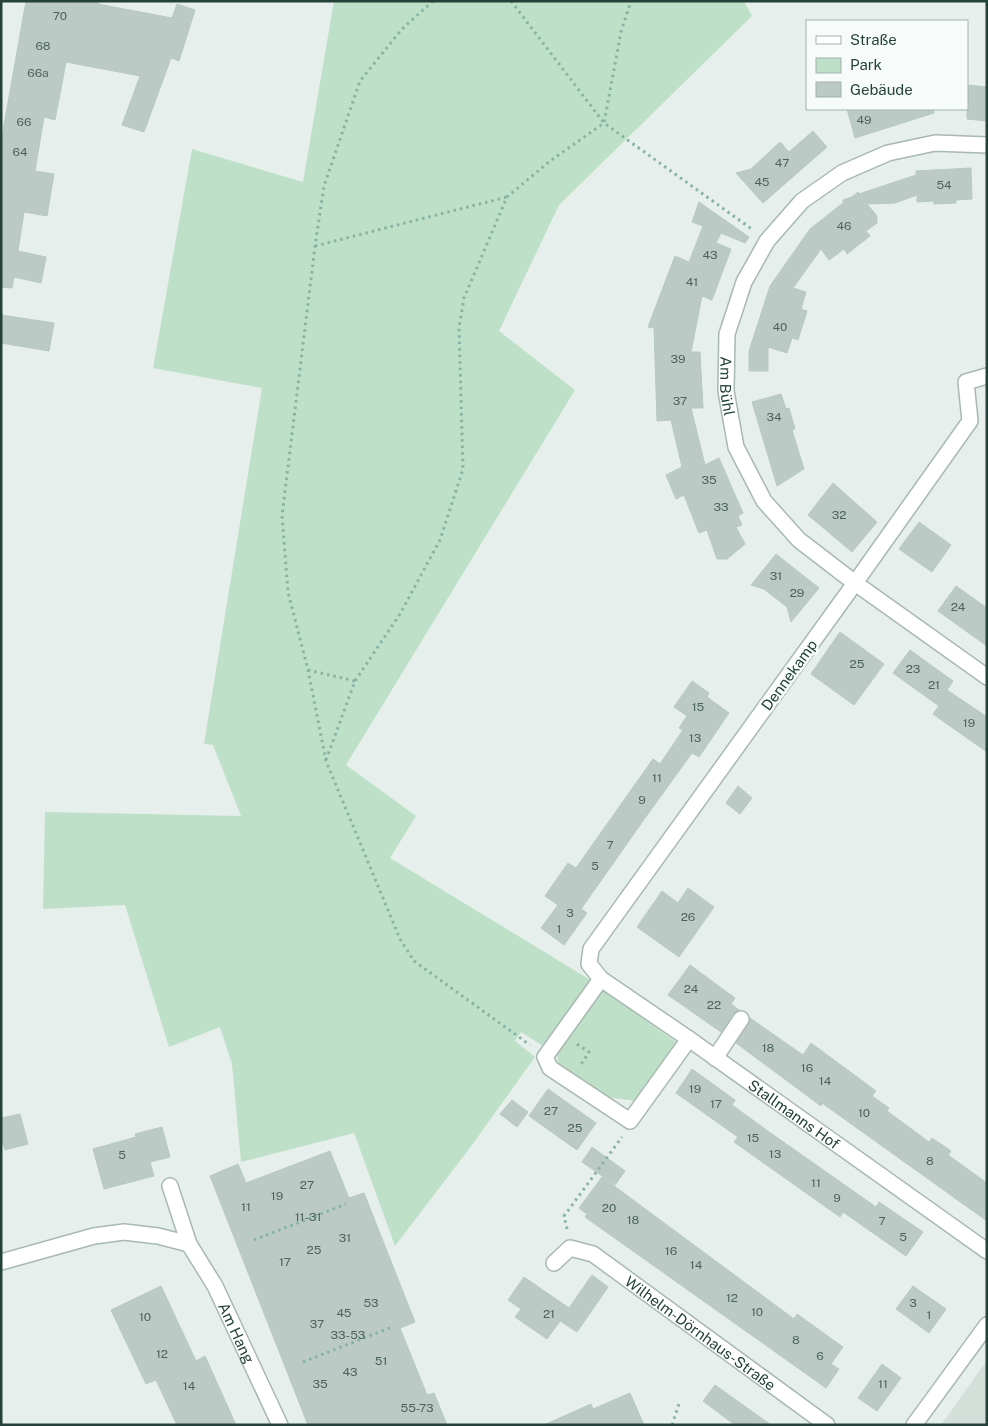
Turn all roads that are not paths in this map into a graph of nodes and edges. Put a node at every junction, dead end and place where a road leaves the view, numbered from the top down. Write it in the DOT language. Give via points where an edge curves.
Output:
graph roads {
  1 [pos="987,145"];
  2 [pos="987,376"];
  3 [pos="855,583"];
  4 [pos="987,677"];
  5 [pos="601,979"];
  6 [pos="740,1019"];
  7 [pos="689,1039"];
  8 [pos="715,1058"];
  9 [pos="170,1186"];
  10 [pos="188,1244"];
  11 [pos="987,1250"];
  12 [pos="1,1262"];
  13 [pos="554,1263"];
  14 [pos="987,1325"];
  15 [pos="280,1425"];
  16 [pos="827,1425"];
  17 [pos="914,1425"];
  1 -- 3 [label="street, Am Bühl" via="935,143 888,153 842,173 802,201 767,241 744,282 727,334 726,390 736,447 764,501 799,540"];
  2 -- 3 [label="street, Dennekamp" via="966,382 970,421"];
  3 -- 4 [label="street, Am Bühl"];
  3 -- 5 [label="street, Dennekamp" via="591,949 588,964"];
  5 -- 7 [label="street, Stallmanns Hof"];
  5 -- 7 [label="street" via="546,1057 550,1068 630,1121"];
  6 -- 8 [label="street"];
  7 -- 8 [label="street, Stallmanns Hof"];
  8 -- 11 [label="street, Stallmanns Hof"];
  9 -- 10 [label="street, Am Hang"];
  10 -- 12 [label="street" via="124,1232 94,1236"];
  10 -- 15 [label="street, Am Hang" via="216,1286"];
  13 -- 16 [label="street, Wilhelm-Dörnhaus-Straße" via="570,1248 593,1254"];
  14 -- 17 [label="street"];
}
